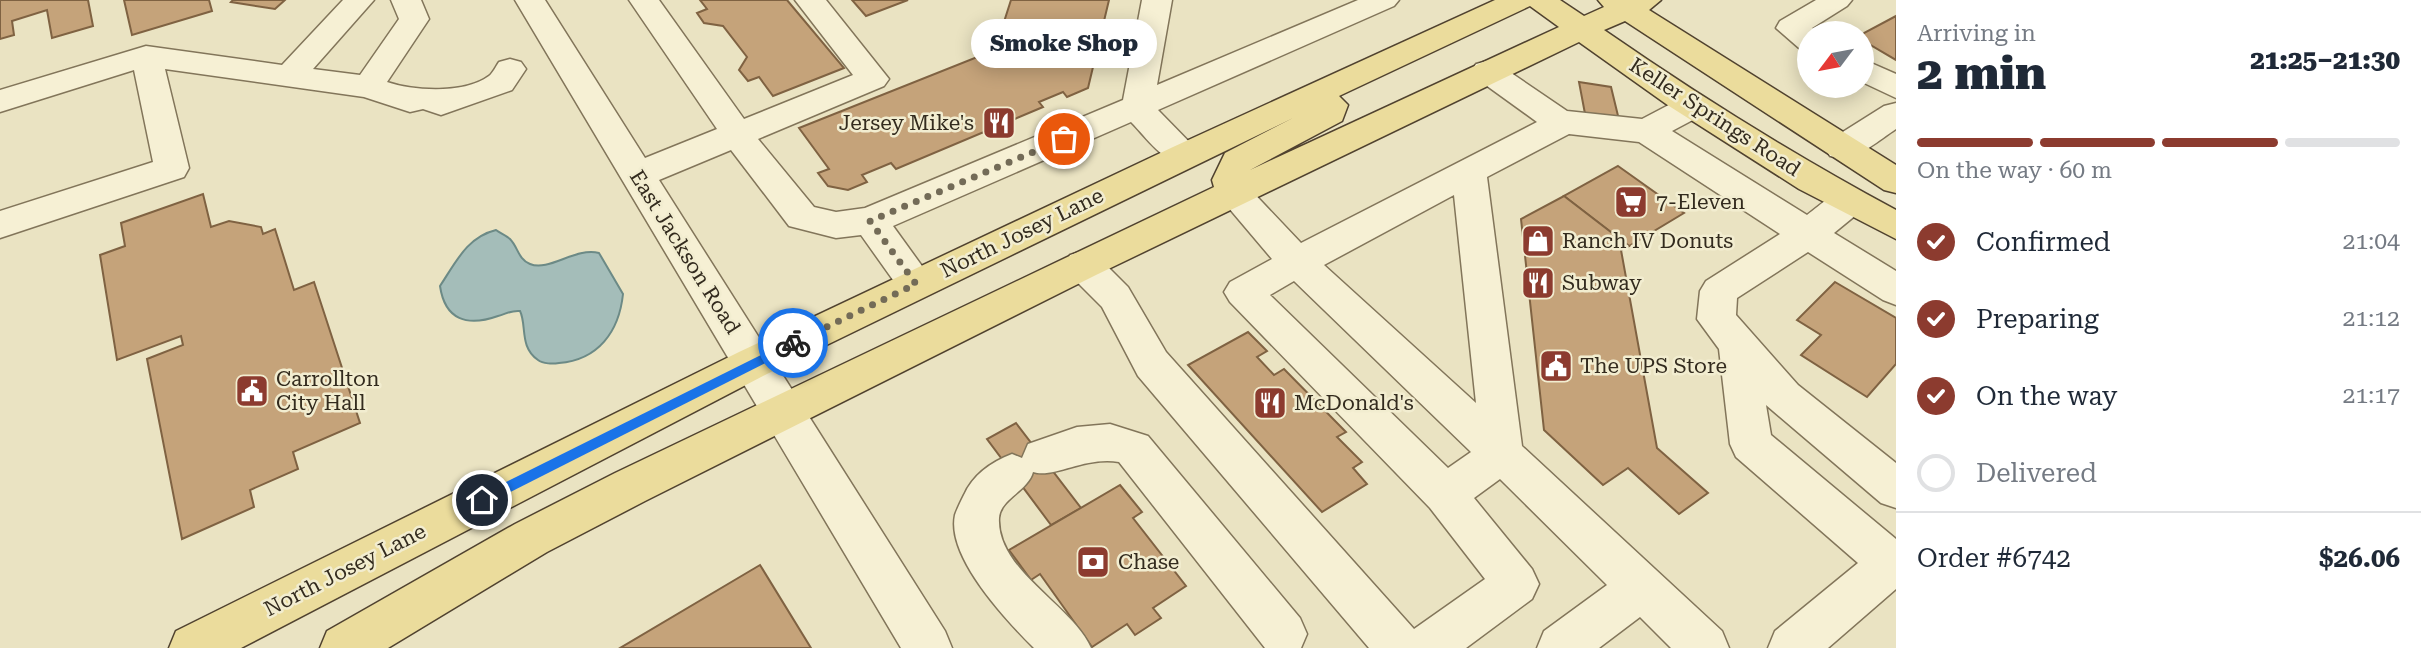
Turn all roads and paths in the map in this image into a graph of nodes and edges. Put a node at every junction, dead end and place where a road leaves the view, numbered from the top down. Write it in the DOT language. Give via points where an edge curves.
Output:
graph roads {
  1 [pos="359,0"];
  2 [pos="406,0"];
  3 [pos="530,0"];
  4 [pos="644,0"];
  5 [pos="810,0"];
  6 [pos="1157,0"];
  7 [pos="1314,0"];
  8 [pos="1384,0"];
  9 [pos="1519,0"];
  10 [pos="1540,0"];
  11 [pos="1837,0"];
  12 [pos="1629,3"];
  13 [pos="1340,20"];
  14 [pos="1802,21"];
  15 [pos="1581,28"];
  16 [pos="560,50"];
  17 [pos="146,56"];
  18 [pos="1487,71"];
  19 [pos="1874,75"];
  20 [pos="289,76"];
  21 [pos="1337,85"];
  22 [pos="368,87"];
  23 [pos="1896,87"];
  24 [pos="0,101"];
  25 [pos="1693,106"];
  26 [pos="1137,109"];
  27 [pos="1896,114"];
  28 [pos="1561,123"];
  29 [pos="1647,131"];
  30 [pos="738,135"];
  31 [pos="1842,148"];
  32 [pos="1185,155"];
  33 [pos="1469,172"];
  34 [pos="637,175"];
  35 [pos="1896,181"];
  36 [pos="1234,194"];
  37 [pos="1850,201"];
  38 [pos="870,221"];
  39 [pos="0,225"];
  40 [pos="1896,226"];
  41 [pos="1806,235"];
  42 [pos="1297,262"];
  43 [pos="1083,265"];
  44 [pos="916,284"];
  45 [pos="1896,290"];
  46 [pos="1738,344"];
  47 [pos="753,363"];
  48 [pos="783,412"];
  49 [pos="1492,461"];
  50 [pos="1896,489"];
  51 [pos="1444,494"];
  52 [pos="1894,562"];
  53 [pos="1642,587"];
  54 [pos="1281,643"];
  55 [pos="193,648"];
  56 [pos="344,648"];
  57 [pos="928,648"];
  58 [pos="1067,648"];
  59 [pos="1400,648"];
  60 [pos="1427,648"];
  61 [pos="1561,648"];
  62 [pos="1705,648"];
  63 [pos="1792,648"];
  1 -- 20 [label="street"];
  2 -- 22 [label="street" via="414,19"];
  3 -- 16 [label="street, East Jackson Road"];
  4 -- 30 [label="street"];
  5 -- 30 [label="street" via="873,79"];
  6 -- 26 [label="street"];
  7 -- 13 [label="street"];
  8 -- 13 [label="street"];
  9 -- 21 [label="main road, North Josey Lane"];
  10 -- 15 [label="main road, Keller Springs Road"];
  11 -- 14 [label="street"];
  12 -- 15 [label="main road"];
  12 -- 31 [label="main road, Keller Springs Road"];
  13 -- 26 [label="street"];
  15 -- 18 [label="main road"];
  15 -- 25 [label="main road, Keller Springs Road"];
  16 -- 22 [label="street" via="510,69 501,83 442,104 428,97 410,101"];
  16 -- 34 [label="street, East Jackson Road"];
  17 -- 20 [label="street"];
  17 -- 24 [label="street"];
  17 -- 39 [label="street" via="172,168"];
  18 -- 28 [label="street"];
  18 -- 36 [label="main road"];
  19 -- 23 [label="street"];
  20 -- 22 [label="street"];
  21 -- 32 [label="main road, North Josey Lane"];
  21 -- 36 [label="main road" via="1330,113 1237,161 1229,180"];
  25 -- 29 [label="street"];
  25 -- 37 [label="main road, Keller Springs Road"];
  26 -- 32 [label="street"];
  26 -- 38 [label="street"];
  27 -- 31 [label="street"];
  28 -- 29 [label="street"];
  28 -- 33 [label="street"];
  29 -- 41 [label="street"];
  30 -- 34 [label="street"];
  30 -- 38 [label="street" via="802,217 836,225"];
  31 -- 35 [label="main road, Keller Springs Road"];
  32 -- 43 [label="main road" via="1188,177 1175,196 1089,243"];
  32 -- 44 [label="main road, North Josey Lane"];
  33 -- 42 [label="street"];
  33 -- 49 [label="street"];
  34 -- 47 [label="street, East Jackson Road"];
  36 -- 42 [label="street"];
  36 -- 43 [label="main road"];
  37 -- 40 [label="main road, Keller Springs Road"];
  37 -- 41 [label="street"];
  38 -- 44 [label="street"];
  41 -- 45 [label="street"];
  41 -- 46 [label="street" via="1719,291 1716,319"];
  42 -- 49 [label="street"];
  42 -- 51 [label="street" via="1243,292"];
  43 -- 48 [label="main road"];
  43 -- 59 [label="street" via="1115,297 1152,365"];
  44 -- 47 [label="main road, North Josey Lane"];
  46 -- 50 [label="street" via="1784,397"];
  46 -- 52 [label="street" via="1751,444"];
  47 -- 48 [label="street, East Jackson Road"];
  47 -- 55 [label="main road, North Josey Lane"];
  48 -- 56 [label="main road" via="531,538"];
  48 -- 57 [label="street, East Jackson Road"];
  49 -- 51 [label="street"];
  49 -- 53 [label="street"];
  51 -- 60 [label="street" via="1516,584"];
  52 -- 63 [label="street"];
  53 -- 61 [label="street"];
  53 -- 62 [label="street"];
  54 -- 58 [label="street" via="1133,449 1094,440 1027,465 983,498 977,516 978,536 1003,582"];
}
